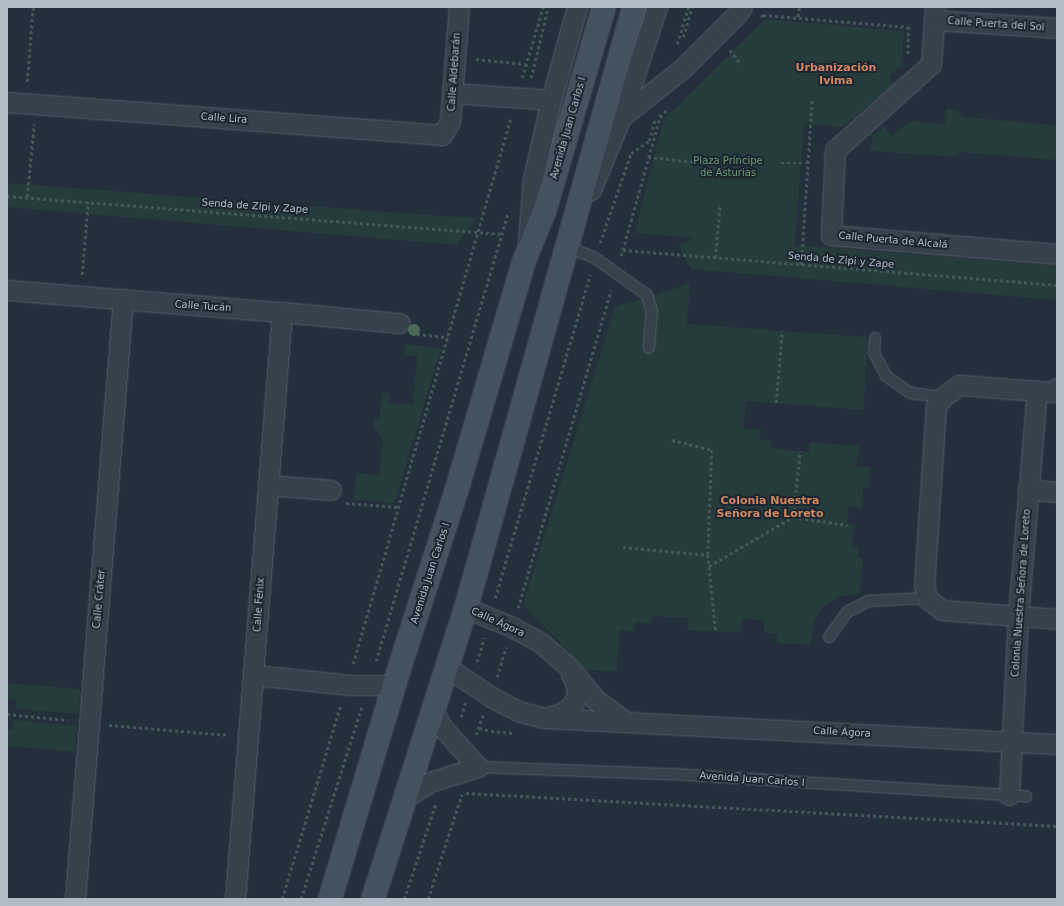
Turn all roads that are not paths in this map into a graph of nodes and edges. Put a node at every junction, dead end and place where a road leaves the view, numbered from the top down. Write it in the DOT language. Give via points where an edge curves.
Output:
graph roads {
  1 [pos="459,7"];
  2 [pos="577,7"];
  3 [pos="604,7"];
  4 [pos="634,7"];
  5 [pos="657,7"];
  6 [pos="742,7"];
  7 [pos="934,14"];
  8 [pos="1057,28"];
  9 [pos="452,93"];
  10 [pos="551,100"];
  11 [pos="7,102"];
  12 [pos="621,117"];
  13 [pos="442,135"];
  14 [pos="568,247"];
  15 [pos="528,248"];
  16 [pos="1057,254"];
  17 [pos="7,290"];
  18 [pos="123,299"];
  19 [pos="282,312"];
  20 [pos="399,323"];
  21 [pos="875,338"];
  22 [pos="649,348"];
  23 [pos="1057,388"];
  24 [pos="1037,391"];
  25 [pos="943,397"];
  26 [pos="268,485"];
  27 [pos="1028,489"];
  28 [pos="331,490"];
  29 [pos="1057,492"];
  30 [pos="927,598"];
  31 [pos="466,608"];
  32 [pos="1018,616"];
  33 [pos="1057,619"];
  34 [pos="829,637"];
  35 [pos="568,666"];
  36 [pos="448,668"];
  37 [pos="254,675"];
  38 [pos="394,685"];
  39 [pos="434,711"];
  40 [pos="545,718"];
  41 [pos="626,722"];
  42 [pos="1012,740"];
  43 [pos="1057,744"];
  44 [pos="473,762"];
  45 [pos="408,796"];
  46 [pos="1018,796"];
  47 [pos="75,899"];
  48 [pos="235,899"];
  49 [pos="330,899"];
  50 [pos="373,899"];
  1 -- 9 [label="street, Calle Aldebarán"];
  2 -- 10 [label="street, Avenida Juan Carlos I"];
  3 -- 15 [label="main road, Avenida Juan Carlos I" via="545,209"];
  4 -- 14 [label="main road"];
  5 -- 12 [label="street"];
  6 -- 12 [label="street" via="668,80"];
  7 -- 8 [label="street, Calle Puerta del Sol"];
  7 -- 16 [label="street, Calle Puerta de Alcalá" via="931,64 835,150 831,235"];
  9 -- 10 [label="street"];
  9 -- 13 [label="street, Calle Aldebarán" via="450,121"];
  10 -- 15 [label="street, Avenida Juan Carlos I" via="533,179"];
  11 -- 13 [label="street, Calle Lira"];
  12 -- 14 [label="street"];
  14 -- 22 [label="lane" via="595,258 647,295 652,311"];
  14 -- 31 [label="main road"];
  15 -- 38 [label="main road, Avenida Juan Carlos I" via="459,482"];
  17 -- 18 [label="street, Calle Tucán"];
  18 -- 19 [label="street, Calle Tucán"];
  18 -- 47 [label="street, Calle Cráter"];
  19 -- 20 [label="street, Calle Tucán"];
  19 -- 26 [label="street, Calle Fénix"];
  21 -- 25 [label="lane" via="874,353 886,376 910,393"];
  23 -- 24 [label="street" via="1052,392"];
  24 -- 25 [label="street" via="959,385"];
  24 -- 27 [label="street, Colonia Nuestra Señora de Loreto"];
  25 -- 30 [label="street" via="936,406 924,585"];
  26 -- 28 [label="street"];
  26 -- 37 [label="street, Calle Fénix"];
  27 -- 29 [label="street"];
  27 -- 32 [label="street, Colonia Nuestra Señora de Loreto"];
  30 -- 32 [label="street" via="942,610"];
  30 -- 34 [label="lane" via="869,601 847,612"];
  31 -- 35 [label="street, Calle Ágora" via="540,642"];
  31 -- 36 [label="main road"];
  32 -- 33 [label="street"];
  32 -- 42 [label="street, Colonia Nuestra Señora de Loreto"];
  35 -- 40 [label="street, Calle Ágora" via="576,685 577,697 564,712"];
  35 -- 41 [label="street, Calle Ágora" via="596,700"];
  36 -- 39 [label="main road"];
  36 -- 40 [label="street, Calle Ágora" via="518,711"];
  37 -- 38 [label="street" via="360,685"];
  37 -- 48 [label="street, Calle Fénix"];
  38 -- 49 [label="main road, Avenida Juan Carlos I"];
  39 -- 44 [label="street" via="441,726"];
  39 -- 45 [label="main road"];
  40 -- 41 [label="street, Calle Ágora"];
  41 -- 42 [label="street, Calle Ágora"];
  42 -- 43 [label="street, Calle Ágora"];
  42 -- 46 [label="street, Colonia Nuestra Señora de Loreto"];
  44 -- 45 [label="street, Avenida Juan Carlos I" via="430,782"];
  44 -- 46 [label="lane, Avenida Juan Carlos I"];
  45 -- 50 [label="main road"];
}
